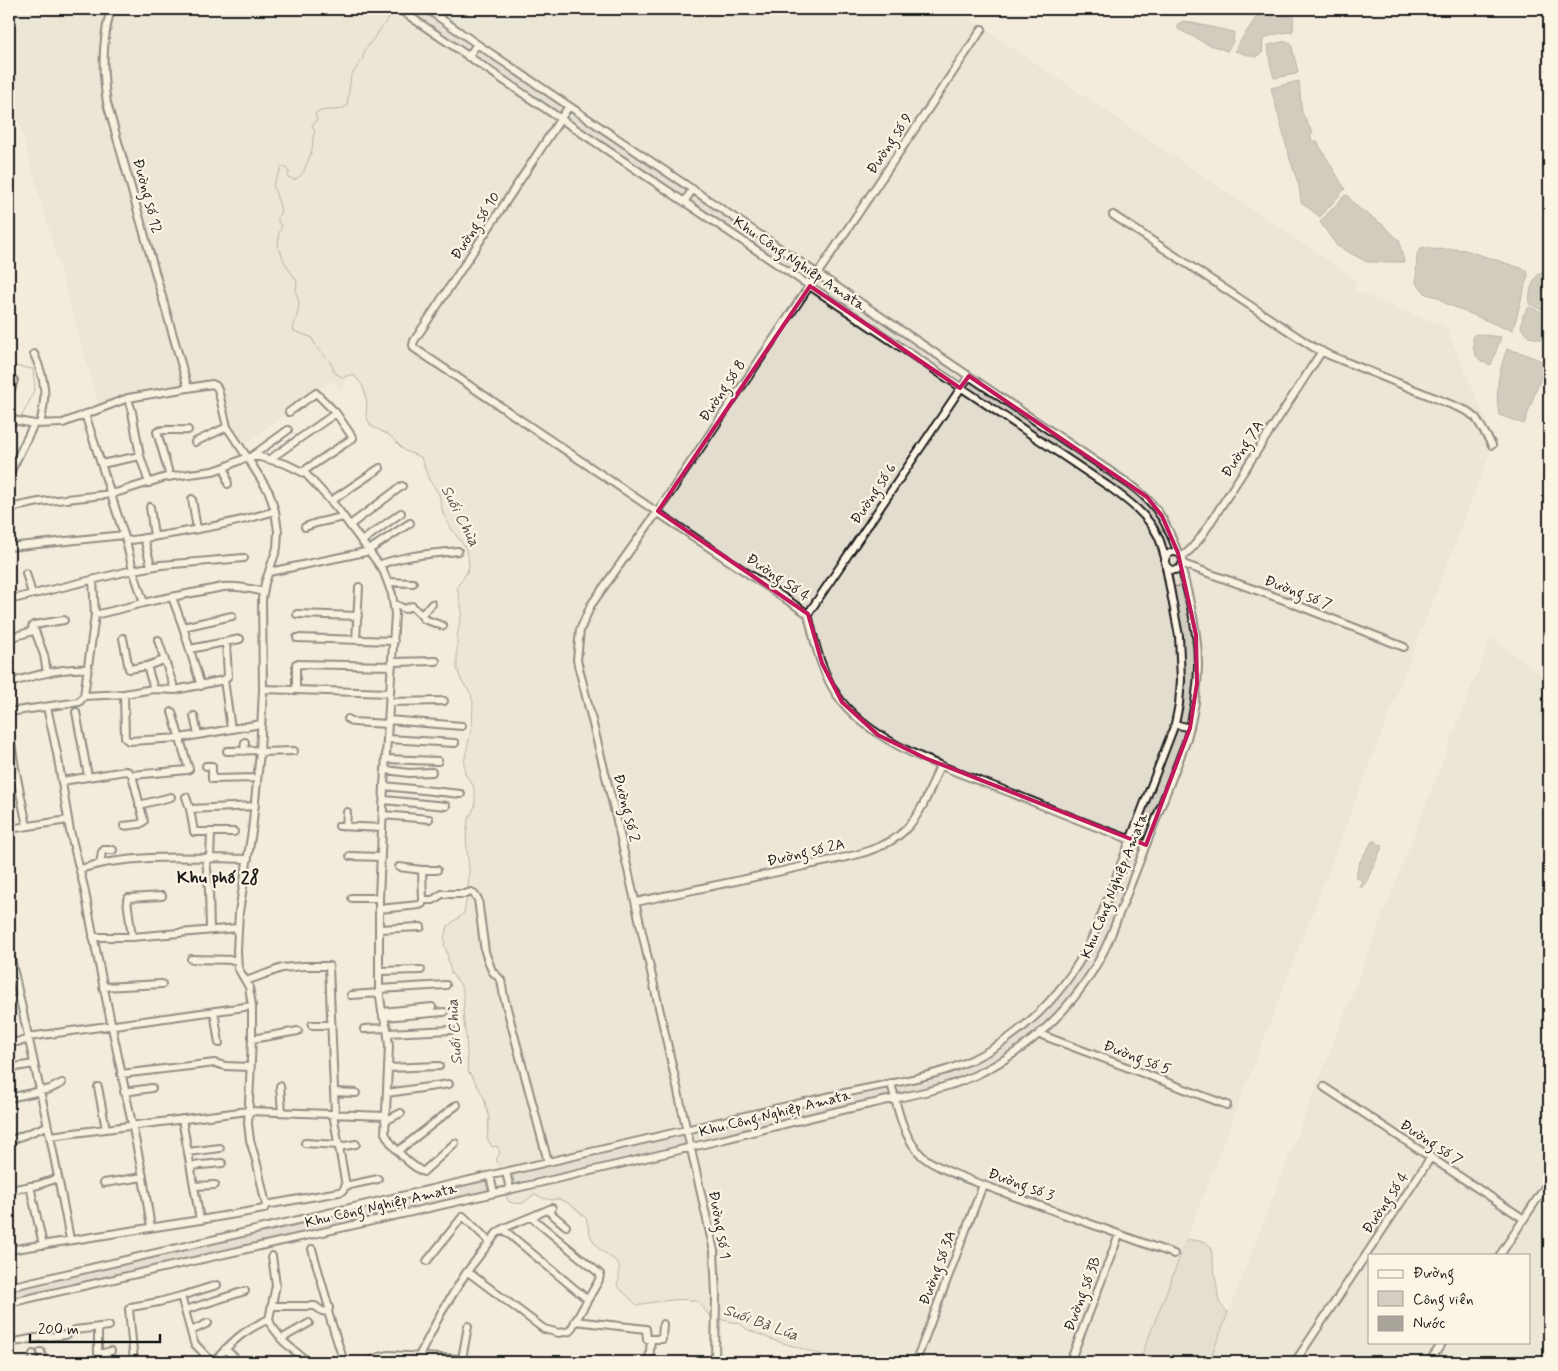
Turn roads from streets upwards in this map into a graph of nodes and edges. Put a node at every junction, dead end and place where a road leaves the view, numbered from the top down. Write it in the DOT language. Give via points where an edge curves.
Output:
graph roads {
  1 [pos="111,9"];
  2 [pos="399,9"];
  3 [pos="427,9"];
  4 [pos="982,29"];
  5 [pos="477,44"];
  6 [pos="468,57"];
  7 [pos="569,106"];
  8 [pos="561,119"];
  9 [pos="693,189"];
  10 [pos="684,202"];
  11 [pos="1113,215"];
  12 [pos="818,273"];
  13 [pos="810,286"];
  14 [pos="413,346"];
  15 [pos="1322,352"];
  16 [pos="34,354"];
  17 [pos="969,376"];
  18 [pos="14,380"];
  19 [pos="188,388"];
  20 [pos="960,388"];
  21 [pos="9,397"];
  22 [pos="128,398"];
  23 [pos="289,412"];
  24 [pos="336,413"];
  25 [pos="85,414"];
  26 [pos="9,419"];
  27 [pos="37,424"];
  28 [pos="227,427"];
  29 [pos="188,430"];
  30 [pos="288,430"];
  31 [pos="195,442"];
  32 [pos="1492,445"];
  33 [pos="140,456"];
  34 [pos="250,456"];
  35 [pos="270,460"];
  36 [pos="101,464"];
  37 [pos="225,467"];
  38 [pos="380,468"];
  39 [pos="302,472"];
  40 [pos="9,475"];
  41 [pos="170,477"];
  42 [pos="150,483"];
  43 [pos="228,484"];
  44 [pos="402,486"];
  45 [pos="112,494"];
  46 [pos="192,499"];
  47 [pos="331,501"];
  48 [pos="14,507"];
  49 [pos="150,507"];
  50 [pos="275,511"];
  51 [pos="658,511"];
  52 [pos="401,513"];
  53 [pos="343,517"];
  54 [pos="410,523"];
  55 [pos="350,525"];
  56 [pos="305,527"];
  57 [pos="196,529"];
  58 [pos="154,536"];
  59 [pos="125,538"];
  60 [pos="144,538"];
  61 [pos="362,540"];
  62 [pos="9,547"];
  63 [pos="369,550"];
  64 [pos="458,551"];
  65 [pos="244,558"];
  66 [pos="1165,558"];
  67 [pos="1181,560"];
  68 [pos="379,565"];
  69 [pos="151,566"];
  70 [pos="1166,567"];
  71 [pos="133,570"];
  72 [pos="269,572"];
  73 [pos="26,573"];
  74 [pos="93,580"];
  75 [pos="388,582"];
  76 [pos="413,583"];
  77 [pos="359,587"];
  78 [pos="263,592"];
  79 [pos="32,594"];
  80 [pos="172,596"];
  81 [pos="9,600"];
  82 [pos="144,603"];
  83 [pos="394,604"];
  84 [pos="432,604"];
  85 [pos="297,614"];
  86 [pos="808,614"];
  87 [pos="95,615"];
  88 [pos="421,615"];
  89 [pos="232,616"];
  90 [pos="358,616"];
  91 [pos="64,620"];
  92 [pos="443,626"];
  93 [pos="183,627"];
  94 [pos="33,631"];
  95 [pos="9,638"];
  96 [pos="124,638"];
  97 [pos="297,638"];
  98 [pos="240,639"];
  99 [pos="158,640"];
  100 [pos="356,640"];
  101 [pos="394,641"];
  102 [pos="226,642"];
  103 [pos="1404,647"];
  104 [pos="190,649"];
  105 [pos="164,660"];
  106 [pos="436,661"];
  107 [pos="392,664"];
  108 [pos="147,666"];
  109 [pos="88,669"];
  110 [pos="47,673"];
  111 [pos="224,680"];
  112 [pos="9,683"];
  113 [pos="201,686"];
  114 [pos="154,689"];
  115 [pos="263,689"];
  116 [pos="175,690"];
  117 [pos="296,690"];
  118 [pos="390,693"];
  119 [pos="124,694"];
  120 [pos="84,696"];
  121 [pos="444,701"];
  122 [pos="390,702"];
  123 [pos="47,707"];
  124 [pos="9,712"];
  125 [pos="76,712"];
  126 [pos="172,712"];
  127 [pos="194,716"];
  128 [pos="348,719"];
  129 [pos="388,722"];
  130 [pos="261,724"];
  131 [pos="1175,724"];
  132 [pos="462,726"];
  133 [pos="1190,728"];
  134 [pos="9,729"];
  135 [pos="231,729"];
  136 [pos="198,735"];
  137 [pos="180,738"];
  138 [pos="388,739"];
  139 [pos="245,742"];
  140 [pos="455,743"];
  141 [pos="227,751"];
  142 [pos="244,751"];
  143 [pos="260,751"];
  144 [pos="294,751"];
  145 [pos="386,759"];
  146 [pos="438,761"];
  147 [pos="940,765"];
  148 [pos="206,766"];
  149 [pos="386,770"];
  150 [pos="432,772"];
  151 [pos="132,775"];
  152 [pos="88,776"];
  153 [pos="257,778"];
  154 [pos="62,781"];
  155 [pos="384,786"];
  156 [pos="461,794"];
  157 [pos="171,797"];
  158 [pos="186,797"];
  159 [pos="384,800"];
  160 [pos="139,805"];
  161 [pos="255,806"];
  162 [pos="446,806"];
  163 [pos="190,808"];
  164 [pos="347,812"];
  165 [pos="383,815"];
  166 [pos="430,819"];
  167 [pos="68,820"];
  168 [pos="27,826"];
  169 [pos="124,826"];
  170 [pos="382,828"];
  171 [pos="9,829"];
  172 [pos="211,832"];
  173 [pos="234,832"];
  174 [pos="1131,840"];
  175 [pos="1146,845"];
  176 [pos="113,850"];
  177 [pos="350,856"];
  178 [pos="381,857"];
  179 [pos="208,859"];
  180 [pos="248,859"];
  181 [pos="100,864"];
  182 [pos="399,867"];
  183 [pos="80,869"];
  184 [pos="422,870"];
  185 [pos="437,870"];
  186 [pos="162,896"];
  187 [pos="352,898"];
  188 [pos="379,898"];
  189 [pos="423,900"];
  190 [pos="636,902"];
  191 [pos="379,909"];
  192 [pos="421,927"];
  193 [pos="238,928"];
  194 [pos="379,929"];
  195 [pos="210,930"];
  196 [pos="93,937"];
  197 [pos="132,937"];
  198 [pos="9,949"];
  199 [pos="191,959"];
  200 [pos="237,960"];
  201 [pos="422,970"];
  202 [pos="379,971"];
  203 [pos="246,981"];
  204 [pos="162,984"];
  205 [pos="446,985"];
  206 [pos="103,987"];
  207 [pos="380,991"];
  208 [pos="351,995"];
  209 [pos="19,999"];
  210 [pos="9,1001"];
  211 [pos="252,1006"];
  212 [pos="432,1007"];
  213 [pos="214,1011"];
  214 [pos="444,1012"];
  215 [pos="382,1014"];
  216 [pos="111,1025"];
  217 [pos="312,1025"];
  218 [pos="331,1025"];
  219 [pos="364,1029"];
  220 [pos="387,1030"];
  221 [pos="451,1030"];
  222 [pos="298,1031"];
  223 [pos="1038,1034"];
  224 [pos="28,1039"];
  225 [pos="252,1039"];
  226 [pos="9,1043"];
  227 [pos="219,1043"];
  228 [pos="34,1064"];
  229 [pos="439,1066"];
  230 [pos="250,1067"];
  231 [pos="9,1068"];
  232 [pos="388,1068"];
  233 [pos="121,1074"];
  234 [pos="62,1083"];
  235 [pos="891,1083"];
  236 [pos="449,1084"];
  237 [pos="280,1086"];
  238 [pos="98,1087"];
  239 [pos="1324,1087"];
  240 [pos="152,1088"];
  241 [pos="39,1091"];
  242 [pos="124,1092"];
  243 [pos="334,1092"];
  244 [pos="356,1093"];
  245 [pos="387,1093"];
  246 [pos="9,1098"];
  247 [pos="895,1098"];
  248 [pos="457,1105"];
  249 [pos="1226,1105"];
  250 [pos="248,1111"];
  251 [pos="282,1112"];
  252 [pos="401,1113"];
  253 [pos="334,1114"];
  254 [pos="182,1119"];
  255 [pos="385,1119"];
  256 [pos="47,1126"];
  257 [pos="132,1126"];
  258 [pos="106,1129"];
  259 [pos="686,1130"];
  260 [pos="50,1136"];
  261 [pos="9,1142"];
  262 [pos="305,1143"];
  263 [pos="456,1143"];
  264 [pos="356,1144"];
  265 [pos="339,1146"];
  266 [pos="691,1147"];
  267 [pos="220,1148"];
  268 [pos="188,1152"];
  269 [pos="398,1152"];
  270 [pos="1431,1158"];
  271 [pos="548,1162"];
  272 [pos="222,1163"];
  273 [pos="191,1166"];
  274 [pos="506,1172"];
  275 [pos="490,1176"];
  276 [pos="142,1177"];
  277 [pos="58,1178"];
  278 [pos="378,1179"];
  279 [pos="1549,1181"];
  280 [pos="104,1183"];
  281 [pos="215,1185"];
  282 [pos="983,1185"];
  283 [pos="30,1186"];
  284 [pos="194,1186"];
  285 [pos="346,1186"];
  286 [pos="510,1189"];
  287 [pos="9,1190"];
  288 [pos="494,1193"];
  289 [pos="266,1205"];
  290 [pos="531,1217"];
  291 [pos="1524,1219"];
  292 [pos="200,1220"];
  293 [pos="566,1226"];
  294 [pos="151,1228"];
  295 [pos="503,1229"];
  296 [pos="1119,1235"];
  297 [pos="70,1240"];
  298 [pos="490,1242"];
  299 [pos="43,1245"];
  300 [pos="312,1249"];
  301 [pos="9,1250"];
  302 [pos="1174,1254"];
  303 [pos="1501,1254"];
  304 [pos="272,1256"];
  305 [pos="427,1261"];
  306 [pos="468,1272"];
  307 [pos="217,1284"];
  308 [pos="9,1287"];
  309 [pos="245,1291"];
  310 [pos="181,1296"];
  311 [pos="587,1299"];
  312 [pos="9,1303"];
  313 [pos="273,1306"];
  314 [pos="185,1310"];
  315 [pos="328,1312"];
  316 [pos="269,1319"];
  317 [pos="575,1321"];
  318 [pos="309,1322"];
  319 [pos="208,1323"];
  320 [pos="664,1324"];
  321 [pos="109,1326"];
  322 [pos="468,1326"];
  323 [pos="98,1328"];
  324 [pos="191,1331"];
  325 [pos="282,1339"];
  326 [pos="651,1339"];
  327 [pos="1441,1344"];
  328 [pos="9,1345"];
  329 [pos="225,1349"];
  330 [pos="111,1351"];
  331 [pos="41,1352"];
  332 [pos="33,1354"];
  333 [pos="99,1354"];
  334 [pos="418,1359"];
  335 [pos="462,1359"];
  336 [pos="916,1361"];
  337 [pos="11,1362"];
  338 [pos="34,1362"];
  339 [pos="43,1362"];
  340 [pos="98,1362"];
  341 [pos="134,1362"];
  342 [pos="213,1362"];
  343 [pos="240,1362"];
  344 [pos="308,1362"];
  345 [pos="344,1362"];
  346 [pos="368,1362"];
  347 [pos="511,1362"];
  348 [pos="649,1362"];
  349 [pos="715,1362"];
  350 [pos="1070,1362"];
  351 [pos="1295,1362"];
  352 [pos="1429,1362"];
  1 -- 19 [label="street, Đường số 12" via="104,58 107,103"];
  2 -- 6 [label="street, Khu Công Nghiệp Amata"];
  3 -- 5 [label="street, Khu Công Nghiệp Amata"];
  4 -- 12 [label="street, Đường số 9"];
  5 -- 6 [label="street"];
  5 -- 7 [label="street, Khu Công Nghiệp Amata"];
  6 -- 8 [label="street, Khu Công Nghiệp Amata"];
  7 -- 8 [label="street, Đường số 10"];
  7 -- 9 [label="street, Khu Công Nghiệp Amata"];
  8 -- 10 [label="street, Khu Công Nghiệp Amata"];
  8 -- 14 [label="street, Đường số 10"];
  9 -- 10 [label="street"];
  9 -- 12 [label="street, Khu Công Nghiệp Amata"];
  10 -- 13 [label="street, Khu Công Nghiệp Amata"];
  11 -- 15 [label="street"];
  12 -- 13 [label="street, Đường số 9"];
  12 -- 17 [label="street, Khu Công Nghiệp Amata"];
  13 -- 20 [label="street, Khu Công Nghiệp Amata"];
  13 -- 51 [label="street, Đường số 8"];
  14 -- 51 [label="street, Đường Số 4"];
  15 -- 32 [label="street" via="1467,411 1476,418"];
  15 -- 67 [label="street, Đường 7A" via="1201,536"];
  16 -- 27 [label="street" via="45,392"];
  17 -- 20 [label="street, Đường số 6"];
  17 -- 67 [label="street, Khu Công Nghiệp Amata" via="1147,497 1162,516"];
  18 -- 21 [label="street"];
  19 -- 22 [label="street"];
  19 -- 28 [label="street" via="216,386"];
  20 -- 66 [label="street, Khu Công Nghiệp Amata" via="1135,507 1158,536"];
  20 -- 86 [label="street, Đường số 6"];
  22 -- 25 [label="street"];
  22 -- 33 [label="street"];
  23 -- 24 [label="street" via="316,393"];
  24 -- 35 [label="street"];
  24 -- 39 [label="street" via="353,438"];
  25 -- 27 [label="street" via="64,423"];
  25 -- 36 [label="street"];
  26 -- 27 [label="street"];
  27 -- 40 [label="street"];
  28 -- 31 [label="street"];
  28 -- 34 [label="street"];
  29 -- 41 [label="street" via="162,429 157,432"];
  30 -- 34 [label="street"];
  33 -- 36 [label="street"];
  33 -- 42 [label="street"];
  34 -- 35 [label="street"];
  34 -- 37 [label="street"];
  34 -- 50 [label="street" via="270,492"];
  35 -- 39 [label="street"];
  36 -- 45 [label="street"];
  37 -- 41 [label="street"];
  37 -- 43 [label="street"];
  38 -- 47 [label="street"];
  39 -- 47 [label="street"];
  41 -- 42 [label="street"];
  42 -- 45 [label="street"];
  44 -- 55 [label="street"];
  45 -- 48 [label="street"];
  45 -- 59 [label="street"];
  46 -- 57 [label="street"];
  47 -- 53 [label="street"];
  49 -- 58 [label="street"];
  50 -- 57 [label="street"];
  50 -- 72 [label="street" via="277,548"];
  51 -- 86 [label="street, Đường Số 4"];
  51 -- 190 [label="street, Đường số 2" via="591,605 580,630 577,654"];
  52 -- 61 [label="street"];
  53 -- 55 [label="street"];
  53 -- 56 [label="street"];
  54 -- 63 [label="street"];
  55 -- 61 [label="street"];
  57 -- 58 [label="street"];
  58 -- 60 [label="street"];
  59 -- 60 [label="street"];
  59 -- 62 [label="street"];
  59 -- 71 [label="street"];
  60 -- 69 [label="street"];
  61 -- 63 [label="street"];
  63 -- 68 [label="street"];
  63 -- 72 [label="street"];
  64 -- 68 [label="street" via="413,556"];
  65 -- 69 [label="street"];
  66 -- 67 [label="street" via="1172,552"];
  66 -- 70 [label="street"];
  67 -- 70 [label="street" via="1174,570"];
  67 -- 103 [label="street, Đường số 7"];
  67 -- 133 [label="street, Khu Công Nghiệp Amata" via="1197,646 1197,683"];
  68 -- 75 [label="street"];
  69 -- 71 [label="street"];
  70 -- 131 [label="street, Khu Công Nghiệp Amata" via="1180,636 1181,680"];
  71 -- 74 [label="street"];
  71 -- 82 [label="street"];
  72 -- 78 [label="street"];
  73 -- 79 [label="street"];
  74 -- 79 [label="street"];
  74 -- 87 [label="street"];
  75 -- 76 [label="street"];
  75 -- 83 [label="street"];
  77 -- 90 [label="street"];
  78 -- 80 [label="street" via="234,586"];
  78 -- 115 [label="street"];
  79 -- 81 [label="street"];
  80 -- 82 [label="street"];
  80 -- 93 [label="street"];
  82 -- 87 [label="street"];
  83 -- 88 [label="street" via="405,609 412,606"];
  83 -- 101 [label="street"];
  84 -- 88 [label="street"];
  85 -- 90 [label="street"];
  86 -- 147 [label="street, Đường Số 4" via="822,663 842,702 878,734"];
  87 -- 109 [label="street"];
  88 -- 92 [label="street"];
  89 -- 93 [label="street"];
  90 -- 100 [label="street"];
  91 -- 94 [label="street" via="34,625"];
  93 -- 104 [label="street"];
  94 -- 95 [label="street"];
  94 -- 110 [label="street" via="44,655"];
  96 -- 108 [label="street" via="129,669"];
  97 -- 100 [label="street"];
  98 -- 102 [label="street"];
  99 -- 105 [label="street"];
  100 -- 101 [label="street"];
  101 -- 107 [label="street"];
  102 -- 104 [label="street"];
  102 -- 111 [label="street" via="228,676"];
  104 -- 113 [label="street"];
  105 -- 108 [label="street"];
  105 -- 116 [label="street"];
  106 -- 107 [label="street"];
  107 -- 117 [label="street" via="296,664"];
  107 -- 118 [label="street"];
  108 -- 114 [label="street"];
  109 -- 110 [label="street"];
  109 -- 120 [label="street"];
  110 -- 112 [label="street"];
  111 -- 113 [label="street"];
  111 -- 135 [label="street"];
  113 -- 116 [label="street"];
  114 -- 116 [label="street"];
  114 -- 119 [label="street"];
  115 -- 117 [label="street"];
  115 -- 130 [label="street"];
  117 -- 118 [label="street"];
  118 -- 122 [label="street"];
  119 -- 120 [label="street"];
  119 -- 137 [label="street" via="127,740"];
  120 -- 123 [label="street" via="79,702"];
  121 -- 122 [label="street"];
  122 -- 129 [label="street"];
  123 -- 124 [label="street"];
  123 -- 154 [label="street"];
  125 -- 152 [label="street"];
  126 -- 137 [label="street"];
  127 -- 136 [label="street"];
  128 -- 129 [label="street" via="353,722"];
  129 -- 132 [label="street"];
  129 -- 138 [label="street"];
  130 -- 135 [label="street"];
  130 -- 143 [label="street"];
  131 -- 133 [label="street"];
  131 -- 174 [label="street, Khu Công Nghiệp Amata"];
  133 -- 175 [label="street, Khu Công Nghiệp Amata"];
  134 -- 168 [label="street"];
  135 -- 136 [label="street"];
  136 -- 137 [label="street"];
  137 -- 151 [label="street" via="189,769"];
  138 -- 140 [label="street"];
  138 -- 145 [label="street"];
  139 -- 142 [label="street"];
  141 -- 142 [label="street"];
  142 -- 143 [label="street"];
  143 -- 144 [label="street"];
  143 -- 153 [label="street"];
  145 -- 146 [label="street"];
  145 -- 149 [label="street"];
  147 -- 174 [label="street, Đường Số 4"];
  147 -- 190 [label="street, Đường số 2A" via="924,805 914,820 903,832 880,846 772,874"];
  148 -- 153 [label="street" via="212,766 213,780"];
  149 -- 150 [label="street"];
  149 -- 155 [label="street"];
  151 -- 152 [label="street" via="126,771"];
  151 -- 160 [label="street"];
  152 -- 154 [label="street"];
  153 -- 161 [label="street"];
  154 -- 167 [label="street"];
  155 -- 156 [label="street"];
  155 -- 159 [label="street"];
  157 -- 160 [label="street"];
  158 -- 163 [label="street"];
  159 -- 162 [label="street"];
  159 -- 165 [label="street"];
  160 -- 169 [label="street" via="143,823"];
  161 -- 163 [label="street"];
  161 -- 180 [label="street"];
  163 -- 172 [label="street" via="194,832"];
  164 -- 170 [label="street" via="343,826"];
  165 -- 166 [label="street"];
  165 -- 170 [label="street"];
  167 -- 168 [label="street"];
  167 -- 183 [label="street"];
  168 -- 171 [label="street"];
  170 -- 178 [label="street"];
  172 -- 173 [label="street"];
  172 -- 179 [label="street"];
  174 -- 175 [label="street, Đường Số 4"];
  174 -- 235 [label="street, Khu Công Nghiệp Amata" via="1090,943 1067,980 1046,1005 1013,1035 985,1053 950,1068"];
  175 -- 223 [label="street, Khu Công Nghiệp Amata" via="1100,960 1077,994"];
  176 -- 181 [label="street" via="102,852"];
  177 -- 178 [label="street"];
  178 -- 188 [label="street"];
  179 -- 180 [label="street"];
  179 -- 181 [label="street" via="151,859"];
  179 -- 195 [label="street"];
  180 -- 193 [label="street"];
  181 -- 183 [label="street"];
  182 -- 184 [label="street"];
  183 -- 196 [label="street"];
  184 -- 185 [label="street"];
  184 -- 189 [label="street"];
  186 -- 197 [label="street" via="128,898"];
  187 -- 188 [label="street"];
  188 -- 191 [label="street"];
  189 -- 191 [label="street" via="419,906"];
  189 -- 271 [label="street" via="433,900 442,894 468,893 473,893 478,899 485,952 492,971 501,980"];
  190 -- 259 [label="street, Đường số 2"];
  191 -- 194 [label="street"];
  192 -- 194 [label="street"];
  193 -- 195 [label="street"];
  193 -- 200 [label="street"];
  194 -- 202 [label="street"];
  195 -- 197 [label="street"];
  196 -- 197 [label="street"];
  196 -- 206 [label="street"];
  198 -- 209 [label="street"];
  199 -- 200 [label="street"];
  200 -- 203 [label="street"];
  201 -- 202 [label="street"];
  202 -- 207 [label="street"];
  203 -- 211 [label="street"];
  203 -- 218 [label="street" via="282,968 327,965 330,968"];
  204 -- 206 [label="street"];
  205 -- 207 [label="street"];
  206 -- 216 [label="street"];
  207 -- 208 [label="street"];
  207 -- 215 [label="street"];
  209 -- 210 [label="street"];
  209 -- 224 [label="street"];
  211 -- 213 [label="street"];
  211 -- 225 [label="street"];
  212 -- 215 [label="street"];
  213 -- 216 [label="street"];
  213 -- 227 [label="street"];
  214 -- 215 [label="street"];
  215 -- 220 [label="street"];
  216 -- 224 [label="street"];
  216 -- 233 [label="street"];
  217 -- 218 [label="street"];
  218 -- 243 [label="street"];
  219 -- 220 [label="street"];
  220 -- 221 [label="street"];
  220 -- 232 [label="street"];
  222 -- 225 [label="street"];
  223 -- 247 [label="street, Khu Công Nghiệp Amata" via="983,1072 946,1086"];
  223 -- 249 [label="street, Đường số 5"];
  224 -- 226 [label="street"];
  224 -- 228 [label="street"];
  225 -- 230 [label="street"];
  228 -- 231 [label="street"];
  228 -- 241 [label="street"];
  229 -- 232 [label="street"];
  230 -- 233 [label="street" via="215,1063"];
  230 -- 250 [label="street"];
  232 -- 245 [label="street"];
  233 -- 242 [label="street"];
  234 -- 241 [label="street"];
  235 -- 247 [label="street, Đường số 3"];
  235 -- 259 [label="street, Khu Công Nghiệp Amata"];
  236 -- 245 [label="street"];
  237 -- 251 [label="street"];
  238 -- 258 [label="street"];
  239 -- 270 [label="street, Đường số 7"];
  240 -- 242 [label="street"];
  241 -- 246 [label="street"];
  241 -- 256 [label="street"];
  242 -- 257 [label="street"];
  243 -- 244 [label="street"];
  243 -- 253 [label="street"];
  245 -- 255 [label="street"];
  247 -- 266 [label="street, Khu Công Nghiệp Amata"];
  247 -- 282 [label="street, Đường số 3" via="903,1127 921,1154 939,1166"];
  248 -- 269 [label="street"];
  250 -- 251 [label="street"];
  250 -- 254 [label="street"];
  250 -- 289 [label="street" via="250,1140"];
  251 -- 253 [label="street"];
  252 -- 255 [label="street"];
  253 -- 255 [label="street"];
  253 -- 265 [label="street"];
  254 -- 257 [label="street"];
  254 -- 268 [label="street"];
  255 -- 269 [label="street" via="385,1133"];
  256 -- 260 [label="street"];
  256 -- 261 [label="street"];
  257 -- 258 [label="street"];
  257 -- 276 [label="street"];
  258 -- 260 [label="street"];
  259 -- 266 [label="street, Đường số 1"];
  259 -- 271 [label="street, Khu Công Nghiệp Amata"];
  260 -- 277 [label="street"];
  262 -- 265 [label="street"];
  263 -- 269 [label="street" via="424,1172"];
  264 -- 265 [label="street"];
  265 -- 285 [label="street"];
  266 -- 286 [label="street, Khu Công Nghiệp Amata"];
  266 -- 349 [label="street, Đường số 1" via="714,1251"];
  267 -- 268 [label="street"];
  268 -- 273 [label="street"];
  270 -- 291 [label="street, Đường số 7"];
  270 -- 351 [label="street, Đường số 4"];
  271 -- 274 [label="street, Khu Công Nghiệp Amata"];
  272 -- 273 [label="street"];
  273 -- 284 [label="street"];
  274 -- 275 [label="street, Khu Công Nghiệp Amata"];
  274 -- 286 [label="street"];
  275 -- 288 [label="street"];
  275 -- 308 [label="street, Khu Công Nghiệp Amata"];
  276 -- 280 [label="street"];
  276 -- 294 [label="street"];
  277 -- 283 [label="street"];
  277 -- 297 [label="street"];
  278 -- 285 [label="street"];
  279 -- 291 [label="street"];
  281 -- 284 [label="street"];
  282 -- 296 [label="street, Đường số 3"];
  282 -- 336 [label="street, Đường số 3A"];
  283 -- 287 [label="street"];
  283 -- 299 [label="street"];
  284 -- 292 [label="street"];
  285 -- 289 [label="street" via="339,1192"];
  286 -- 288 [label="street, Khu Công Nghiệp Amata"];
  288 -- 312 [label="street, Khu Công Nghiệp Amata"];
  289 -- 292 [label="street" via="257,1210"];
  290 -- 293 [label="street" via="550,1209"];
  290 -- 295 [label="street"];
  290 -- 311 [label="street" via="600,1274"];
  291 -- 303 [label="street"];
  292 -- 294 [label="street"];
  294 -- 297 [label="street"];
  295 -- 298 [label="street"];
  295 -- 311 [label="street"];
  296 -- 302 [label="street, Đường số 3"];
  296 -- 350 [label="street, Đường số 3B"];
  297 -- 299 [label="street"];
  298 -- 305 [label="street" via="463,1216"];
  298 -- 306 [label="street"];
  299 -- 301 [label="street"];
  300 -- 315 [label="street"];
  304 -- 313 [label="street" via="276,1285"];
  306 -- 317 [label="street" via="544,1329 567,1332"];
  306 -- 334 [label="street" via="442,1312"];
  307 -- 310 [label="street"];
  309 -- 314 [label="street"];
  310 -- 314 [label="street"];
  310 -- 341 [label="street" via="129,1309"];
  311 -- 317 [label="street"];
  313 -- 315 [label="street" via="315,1306"];
  313 -- 316 [label="street"];
  314 -- 324 [label="street"];
  315 -- 345 [label="street"];
  316 -- 325 [label="street"];
  316 -- 329 [label="street" via="250,1328"];
  317 -- 326 [label="street" via="643,1328 647,1339"];
  318 -- 325 [label="street"];
  319 -- 324 [label="street"];
  320 -- 326 [label="street" via="662,1339"];
  321 -- 323 [label="street"];
  322 -- 335 [label="street"];
  323 -- 328 [label="street"];
  323 -- 333 [label="street"];
  324 -- 342 [label="street" via="194,1343"];
  325 -- 344 [label="street"];
  326 -- 348 [label="street"];
  327 -- 352 [label="street"];
  328 -- 337 [label="street"];
  329 -- 342 [label="street"];
  329 -- 343 [label="street"];
  330 -- 333 [label="street"];
  331 -- 339 [label="street"];
  332 -- 338 [label="street"];
  333 -- 340 [label="street"];
  334 -- 335 [label="street"];
  334 -- 346 [label="street" via="389,1355"];
  335 -- 347 [label="street"];
}
